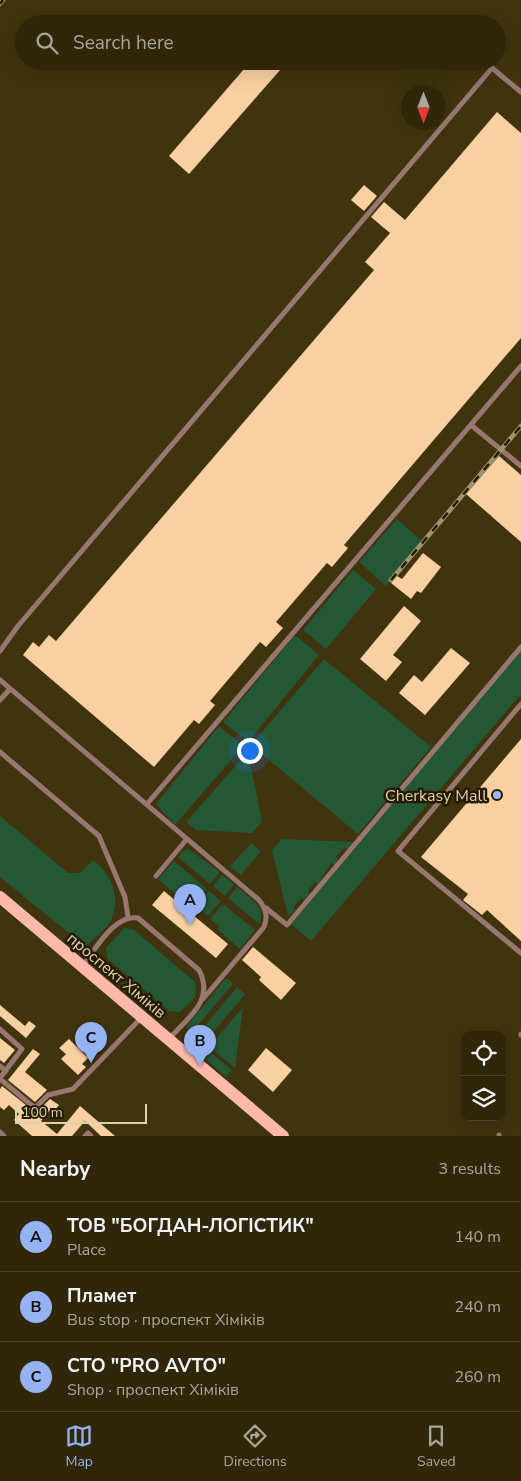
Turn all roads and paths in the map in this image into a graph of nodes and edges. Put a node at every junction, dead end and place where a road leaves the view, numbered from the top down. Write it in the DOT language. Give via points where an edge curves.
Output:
graph roads {
  1 [pos="490,70"];
  2 [pos="494,70"];
  3 [pos="521,92"];
  4 [pos="521,366"];
  5 [pos="471,425"];
  6 [pos="521,466"];
  7 [pos="521,647"];
  8 [pos="0,651"];
  9 [pos="0,680"];
  10 [pos="10,689"];
  11 [pos="0,700"];
  12 [pos="521,704"];
  13 [pos="0,752"];
  14 [pos="147,804"];
  15 [pos="187,839"];
  16 [pos="156,876"];
  17 [pos="0,897"];
  18 [pos="266,908"];
  19 [pos="128,916"];
  20 [pos="521,953"];
  21 [pos="82,966"];
  22 [pos="203,999"];
  23 [pos="142,1017"];
  24 [pos="0,1029"];
  25 [pos="168,1040"];
  26 [pos="0,1066"];
  27 [pos="6,1071"];
  28 [pos="0,1079"];
  29 [pos="35,1108"];
  30 [pos="42,1113"];
  31 [pos="0,1132"];
  32 [pos="4,1136"];
  33 [pos="85,1136"];
  34 [pos="91,1136"];
  35 [pos="283,1136"];
  1 -- 8 [label="lane" via="24,618"];
  2 -- 3 [label="lane"];
  4 -- 5 [label="lane"];
  5 -- 6 [label="lane"];
  5 -- 14 [label="lane"];
  7 -- 18 [label="lane" via="287,925"];
  9 -- 10 [label="lane"];
  10 -- 11 [label="lane"];
  10 -- 14 [label="lane"];
  12 -- 20 [label="lane" via="398,850"];
  13 -- 19 [label="lane" via="99,836 126,898"];
  14 -- 15 [label="lane"];
  15 -- 16 [label="lane"];
  15 -- 18 [label="lane"];
  17 -- 21 [label="main road, проспект Хіміків"];
  18 -- 22 [label="lane" via="264,927"];
  19 -- 21 [label="lane" via="118,922"];
  19 -- 22 [label="lane" via="138,918 199,970 205,982"];
  21 -- 23 [label="main road, проспект Хіміків"];
  22 -- 25 [label="lane"];
  23 -- 25 [label="main road, проспект Хіміків"];
  23 -- 29 [label="lane" via="73,1089 47,1096"];
  24 -- 27 [label="lane" via="22,1049"];
  25 -- 35 [label="main road, проспект Хіміків"];
  26 -- 27 [label="lane"];
  27 -- 28 [label="lane"];
  28 -- 29 [label="lane"];
  29 -- 30 [label="lane"];
  31 -- 32 [label="lane"];
  33 -- 34 [label="lane" via="88,1133"];
}
